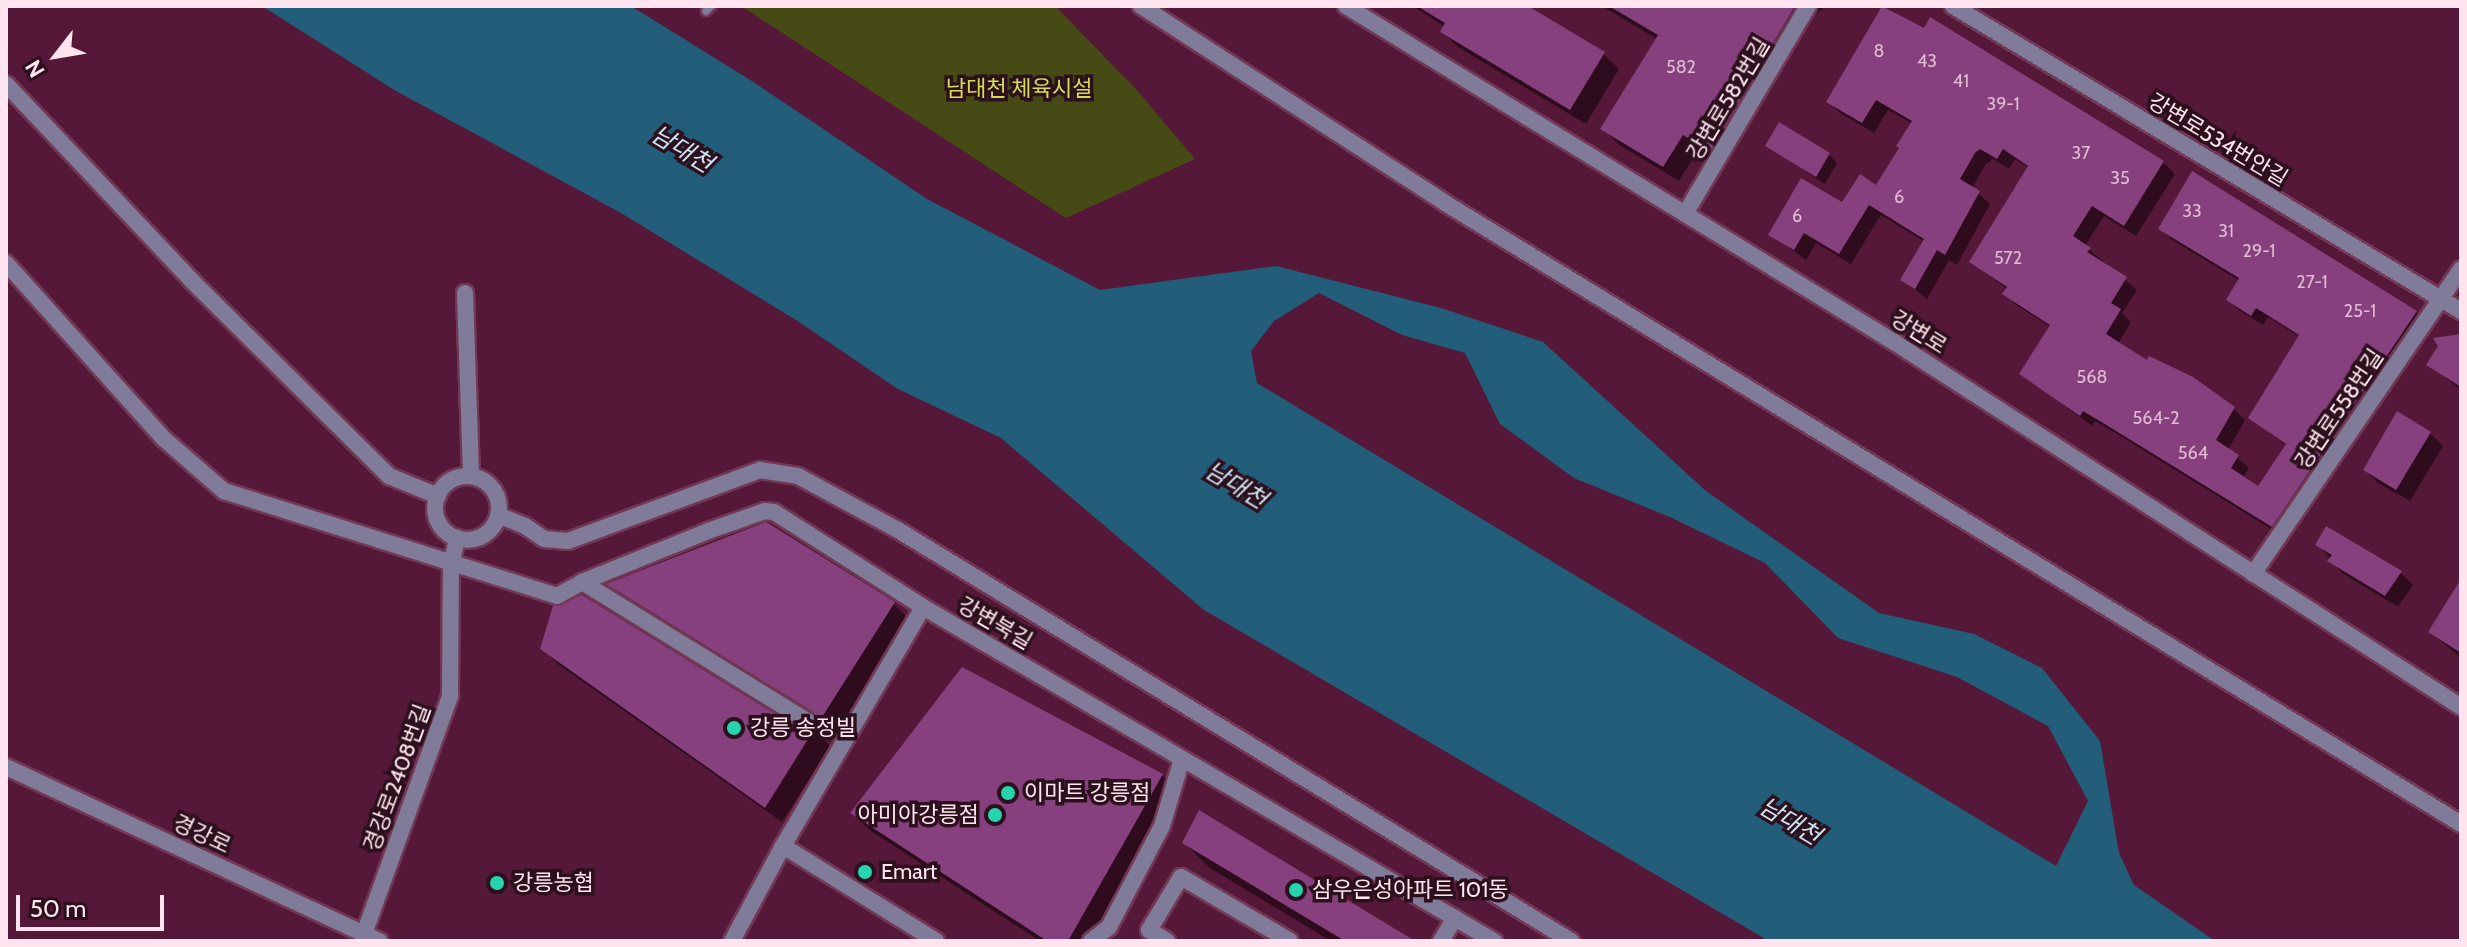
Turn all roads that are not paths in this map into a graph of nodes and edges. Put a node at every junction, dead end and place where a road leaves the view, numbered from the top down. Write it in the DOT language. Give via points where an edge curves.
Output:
graph roads {
  1 [pos="1141,6"];
  2 [pos="1346,6"];
  3 [pos="1808,6"];
  4 [pos="1953,6"];
  5 [pos="6,84"];
  6 [pos="1685,214"];
  7 [pos="6,263"];
  8 [pos="2461,269"];
  9 [pos="465,293"];
  10 [pos="2441,299"];
  11 [pos="2461,311"];
  12 [pos="471,476"];
  13 [pos="438,496"];
  14 [pos="498,515"];
  15 [pos="457,538"];
  16 [pos="451,565"];
  17 [pos="2253,574"];
  18 [pos="582,582"];
  19 [pos="923,607"];
  20 [pos="2461,707"];
  21 [pos="807,721"];
  22 [pos="1182,759"];
  23 [pos="6,767"];
  24 [pos="2461,824"];
  25 [pos="783,846"];
  26 [pos="1455,918"];
  27 [pos="371,938"];
  28 [pos="732,941"];
  29 [pos="936,941"];
  30 [pos="1091,941"];
  31 [pos="1167,941"];
  32 [pos="1290,941"];
  33 [pos="1441,941"];
  34 [pos="1494,941"];
  35 [pos="1571,941"];
  1 -- 24 [label="street" via="1445,203"];
  2 -- 6 [label="street, 강변로"];
  3 -- 6 [label="street, 강변로582번길"];
  4 -- 10 [label="street, 강변로534번안길"];
  5 -- 13 [label="street" via="192,281 389,476"];
  6 -- 17 [label="street, 강변로"];
  7 -- 16 [label="street, 강변북길" via="163,438 224,491"];
  8 -- 10 [label="street, 강변로558번길"];
  9 -- 12 [label="street"];
  10 -- 11 [label="street, 강변로534번안길"];
  10 -- 17 [label="street, 강변로558번길"];
  12 -- 13 [label="street" via="450,481"];
  12 -- 14 [label="street" via="490,485"];
  13 -- 15 [label="street" via="441,525"];
  14 -- 15 [label="street" via="486,533"];
  14 -- 35 [label="street" via="544,539 568,541 760,470 798,476 898,530"];
  15 -- 16 [label="street, 경강로2408번길"];
  16 -- 18 [label="street, 강변북길" via="557,596"];
  16 -- 27 [label="street, 경강로2408번길" via="450,696"];
  17 -- 20 [label="street, 강변로"];
  18 -- 19 [label="street, 강변북길" via="765,511"];
  18 -- 21 [label="street"];
  19 -- 22 [label="street, 강변북길"];
  19 -- 25 [label="street"];
  22 -- 26 [label="street, 강변북길"];
  22 -- 30 [label="street" via="1162,826 1109,927"];
  23 -- 27 [label="street, 경강로"];
  25 -- 28 [label="street"];
  25 -- 29 [label="street"];
  26 -- 33 [label="street"];
  26 -- 34 [label="street, 강변북길"];
  31 -- 32 [label="street" via="1149,930 1181,877"];
}
